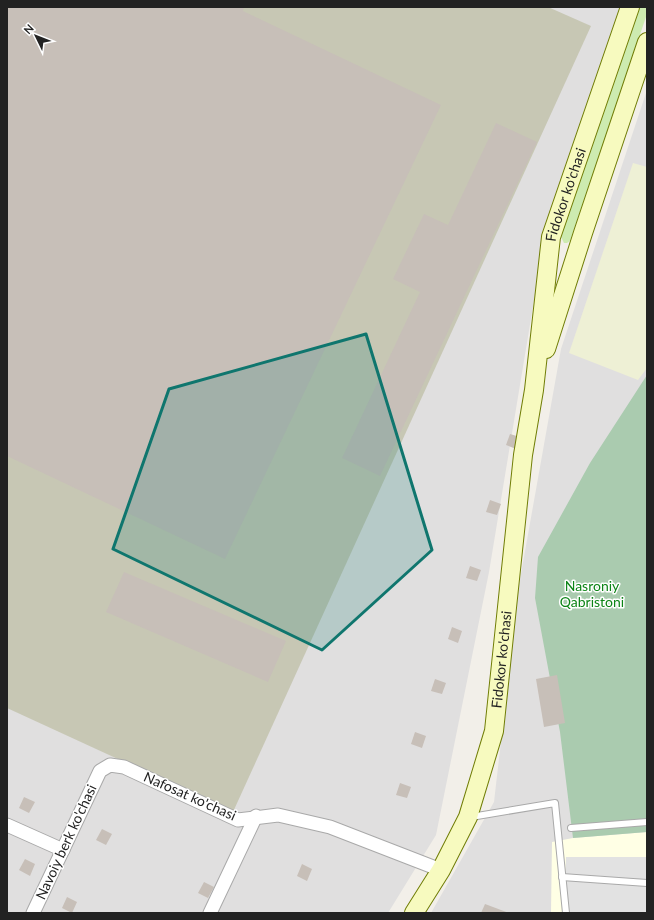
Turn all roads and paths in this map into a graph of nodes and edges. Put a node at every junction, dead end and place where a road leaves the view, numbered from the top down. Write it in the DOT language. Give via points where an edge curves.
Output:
graph roads {
  1 [pos="630,7"];
  2 [pos="647,42"];
  3 [pos="534,390"];
  4 [pos="100,771"];
  5 [pos="256,816"];
  6 [pos="468,817"];
  7 [pos="647,822"];
  8 [pos="7,825"];
  9 [pos="571,828"];
  10 [pos="63,850"];
  11 [pos="441,870"];
  12 [pos="562,876"];
  13 [pos="647,883"];
  14 [pos="33,913"];
  15 [pos="210,913"];
  16 [pos="414,913"];
  17 [pos="566,913"];
  1 -- 3 [label="street, Fidokor ko'chasi" via="551,237"];
  2 -- 3 [label="street, Fidokor ko'chasi"];
  3 -- 6 [label="street, Fidokor ko'chasi" via="523,455 494,731"];
  4 -- 5 [label="street, Nafosat ko'chasi" via="110,765 124,767 238,820"];
  4 -- 10 [label="street, Navoiy berk ko'chasi"];
  5 -- 11 [label="street, Nafosat ko'chasi" via="278,815 330,827"];
  5 -- 15 [label="street"];
  6 -- 11 [label="street, Fidokor ko'chasi"];
  6 -- 12 [label="lane" via="555,803"];
  7 -- 9 [label="lane"];
  8 -- 10 [label="street"];
  10 -- 14 [label="street, Navoiy berk ko'chasi"];
  11 -- 16 [label="street, Fidokor ko'chasi"];
  12 -- 13 [label="lane"];
  12 -- 17 [label="lane"];
}
